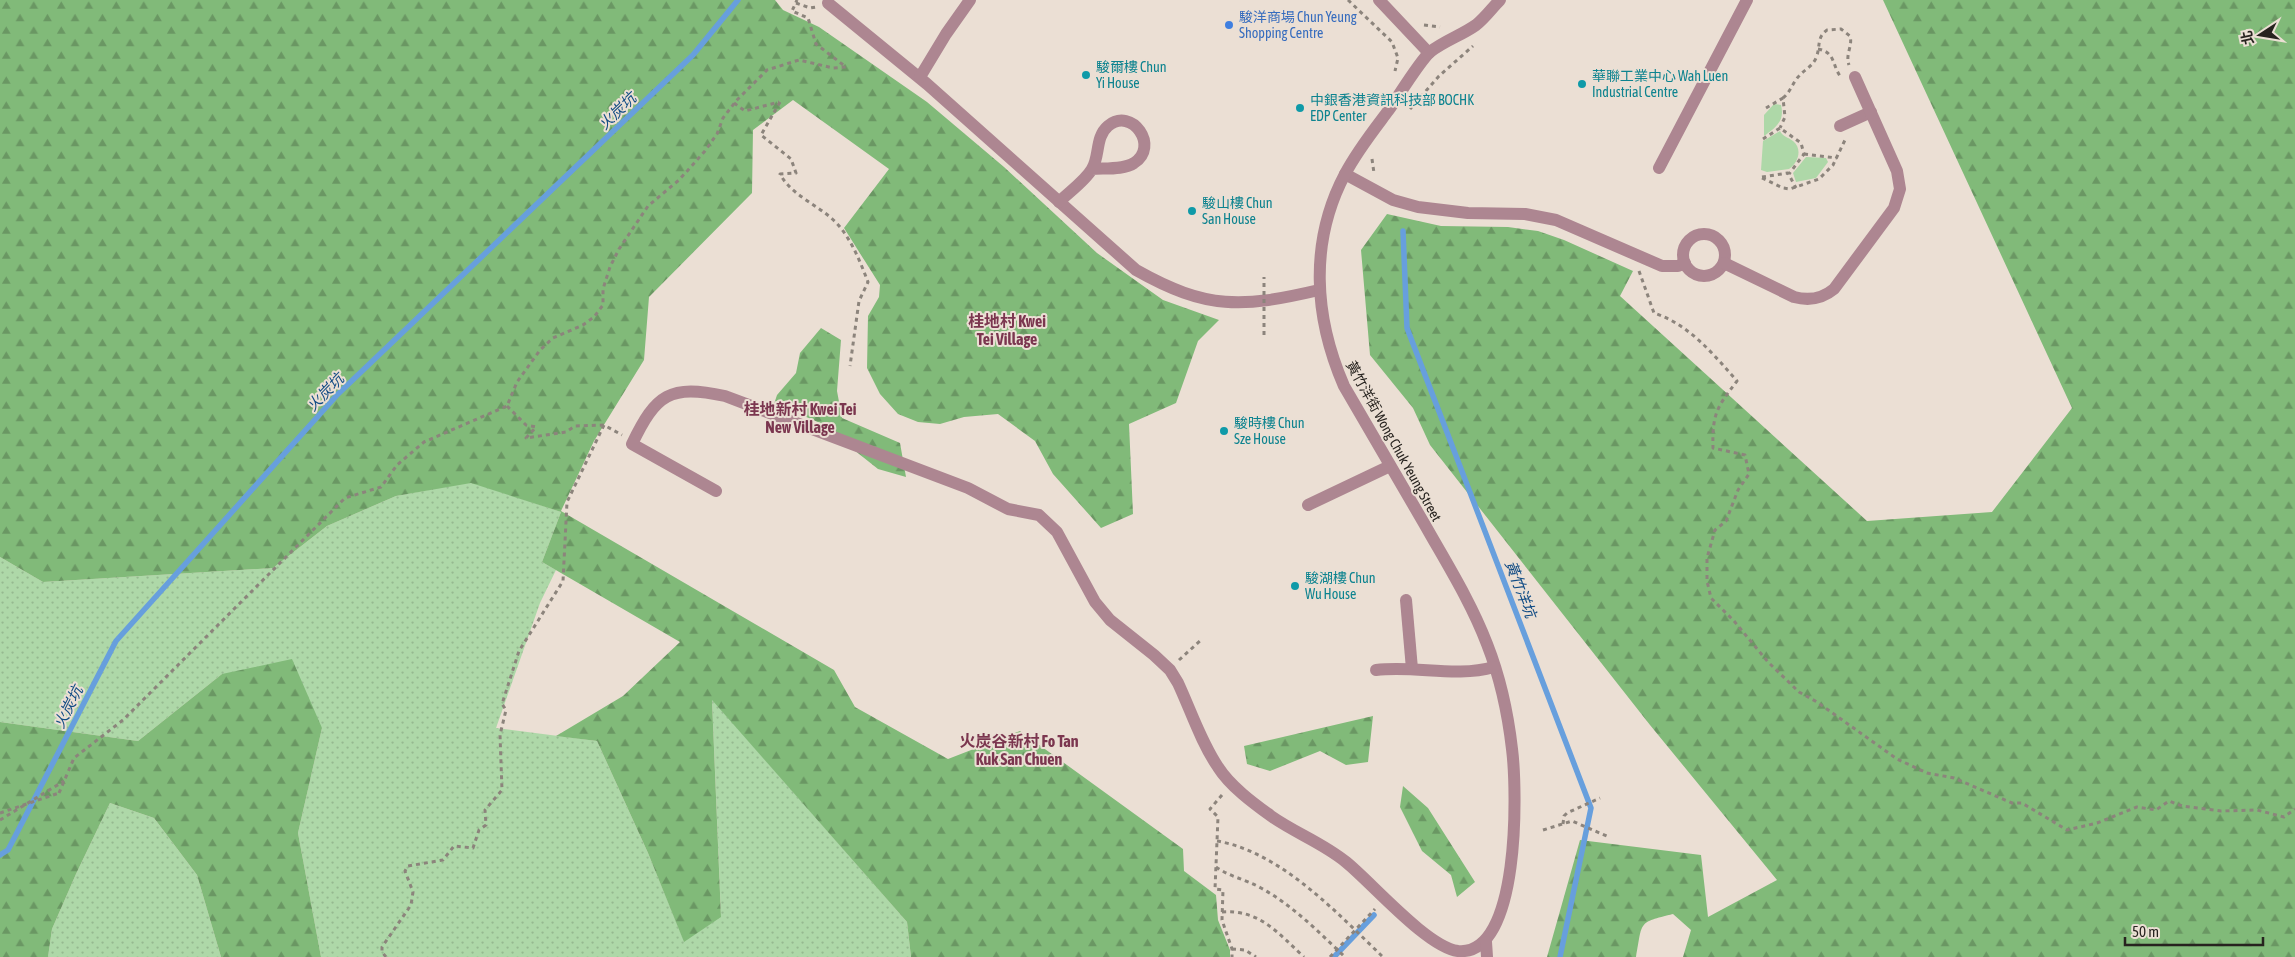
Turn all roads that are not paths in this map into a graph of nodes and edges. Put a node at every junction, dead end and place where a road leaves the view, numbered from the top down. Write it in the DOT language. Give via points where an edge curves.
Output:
graph roads {
  1 [pos="970,0"];
  2 [pos="1379,0"];
  3 [pos="1500,0"];
  4 [pos="1746,0"];
  5 [pos="828,3"];
  6 [pos="1430,53"];
  7 [pos="1850,76"];
  8 [pos="920,78"];
  9 [pos="1871,112"];
  10 [pos="1843,132"];
  11 [pos="1659,168"];
  12 [pos="1092,169"];
  13 [pos="1345,174"];
  14 [pos="1059,202"];
  15 [pos="1685,263"];
  16 [pos="1724,263"];
  17 [pos="1319,290"];
  18 [pos="1390,466"];
  19 [pos="716,491"];
  20 [pos="1308,505"];
  21 [pos="1406,600"];
  22 [pos="1494,667"];
  23 [pos="1412,669"];
  24 [pos="1376,670"];
  25 [pos="1486,942"];
  26 [pos="1487,957"];
  1 -- 8 [label="street"];
  2 -- 6 [label="street"];
  3 -- 6 [label="street, 黃竹洋街 Wong Chuk Yeung Street" via="1477,24"];
  4 -- 11 [label="street"];
  5 -- 8 [label="street"];
  6 -- 13 [label="street, 黃竹洋街 Wong Chuk Yeung Street"];
  7 -- 9 [label="street"];
  8 -- 14 [label="street"];
  9 -- 10 [label="street"];
  9 -- 16 [label="street" via="1898,171 1898,199 1834,289 1820,298 1803,300"];
  12 -- 12 [label="street" via="1100,138 1108,126 1126,121 1140,130 1144,136 1144,149 1134,163"];
  12 -- 14 [label="street"];
  13 -- 15 [label="street" via="1393,200 1418,207 1468,213 1525,214 1556,220 1654,263 1669,267"];
  13 -- 17 [label="street, 黃竹洋街 Wong Chuk Yeung Street" via="1326,225 1320,252"];
  14 -- 17 [label="street" via="1136,270 1193,296 1223,303 1268,302"];
  15 -- 16 [label="street" via="1694,274 1708,276"];
  15 -- 16 [label="street" via="1686,243 1704,233 1722,242 1726,256"];
  17 -- 18 [label="street, 黃竹洋街 Wong Chuk Yeung Street" via="1325,335 1333,361"];
  18 -- 20 [label="street"];
  18 -- 22 [label="street, 黃竹洋街 Wong Chuk Yeung Street" via="1474,612"];
  19 -- 25 [label="street" via="632,444 649,412 672,394 699,391 725,396 968,488 1008,509 1039,515 1057,532 1084,585 1110,620 1170,670 1219,770 1239,790 1272,816 1337,855 1368,880 1420,932 1458,951 1474,950"];
  21 -- 23 [label="street"];
  22 -- 23 [label="street" via="1459,672"];
  22 -- 25 [label="street, 黃竹洋街 Wong Chuk Yeung Street" via="1512,750 1515,817 1500,918"];
  23 -- 24 [label="street"];
  25 -- 26 [label="street"];
}
